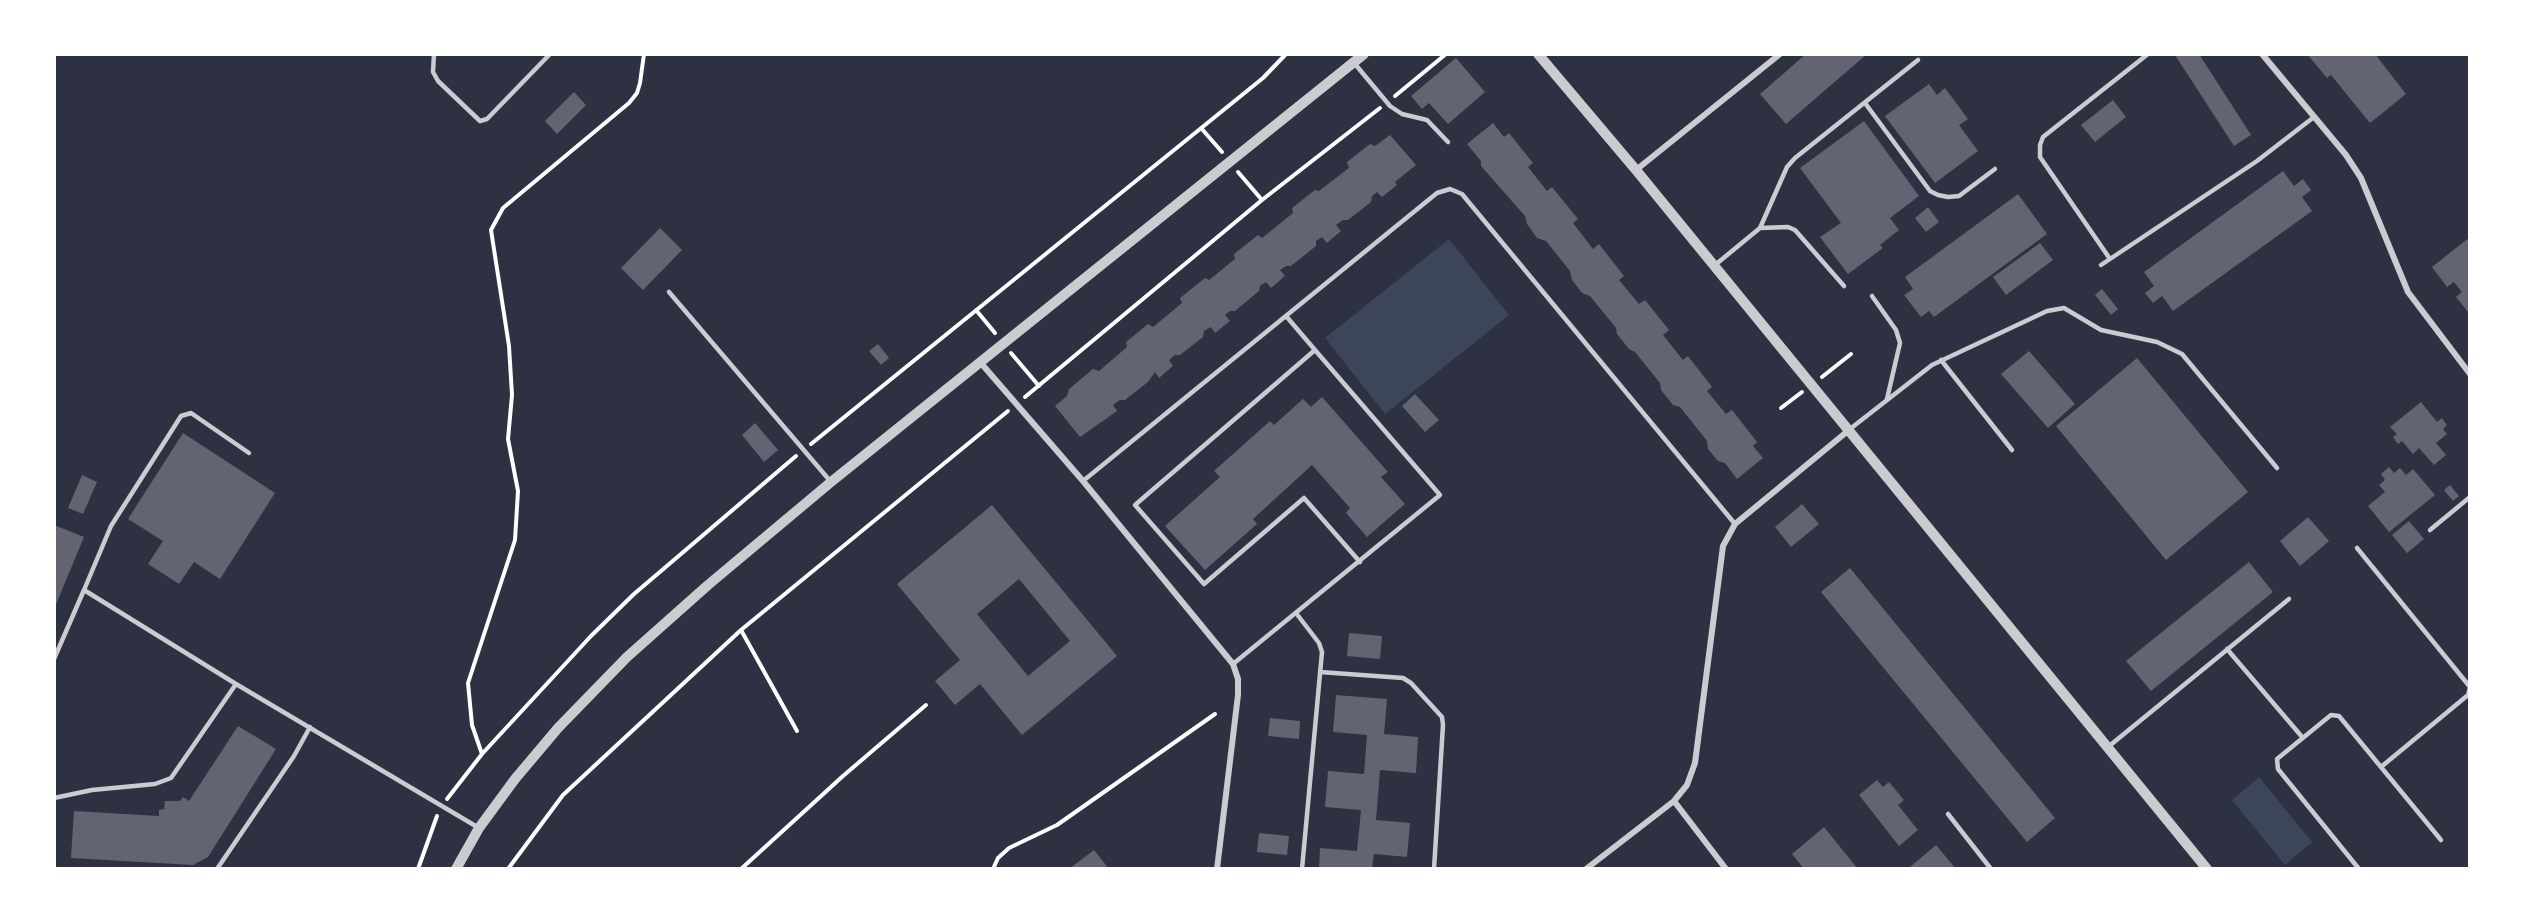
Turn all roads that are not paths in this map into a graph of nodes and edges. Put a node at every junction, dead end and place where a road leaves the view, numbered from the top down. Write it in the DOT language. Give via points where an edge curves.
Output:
graph roads {
  1 [pos="434,54"];
  2 [pos="550,54"];
  3 [pos="1364,54"];
  4 [pos="1538,54"];
  5 [pos="1780,54"];
  6 [pos="2148,54"];
  7 [pos="2262,54"];
  8 [pos="1918,60"];
  9 [pos="1354,62"];
  10 [pos="1865,103"];
  11 [pos="2314,117"];
  12 [pos="1448,142"];
  13 [pos="1995,169"];
  14 [pos="1636,170"];
  15 [pos="1760,228"];
  16 [pos="2110,259"];
  17 [pos="2101,265"];
  18 [pos="1714,266"];
  19 [pos="1844,286"];
  20 [pos="669,292"];
  21 [pos="1872,296"];
  22 [pos="1286,316"];
  23 [pos="1315,350"];
  24 [pos="1941,360"];
  25 [pos="980,362"];
  26 [pos="2470,374"];
  27 [pos="1887,399"];
  28 [pos="1849,430"];
  29 [pos="2012,450"];
  30 [pos="249,453"];
  31 [pos="2277,468"];
  32 [pos="1083,481"];
  33 [pos="831,482"];
  34 [pos="2470,497"];
  35 [pos="1735,524"];
  36 [pos="2430,530"];
  37 [pos="2357,548"];
  38 [pos="1360,562"];
  39 [pos="84,590"];
  40 [pos="2289,599"];
  41 [pos="1296,613"];
  42 [pos="2228,649"];
  43 [pos="54,659"];
  44 [pos="1233,664"];
  45 [pos="1320,672"];
  46 [pos="236,684"];
  47 [pos="310,728"];
  48 [pos="2303,738"];
  49 [pos="2108,747"];
  50 [pos="2381,767"];
  51 [pos="54,798"];
  52 [pos="1674,801"];
  53 [pos="1948,814"];
  54 [pos="479,828"];
  55 [pos="2441,840"];
  56 [pos="217,869"];
  57 [pos="456,869"];
  58 [pos="1217,869"];
  59 [pos="1302,869"];
  60 [pos="1434,869"];
  61 [pos="1586,869"];
  62 [pos="1726,869"];
  63 [pos="1991,869"];
  64 [pos="2207,869"];
  65 [pos="2359,869"];
  1 -- 2 [label="lane" via="433,72 438,81 480,121 487,119"];
  3 -- 9 [label="street"];
  4 -- 14 [label="street"];
  5 -- 14 [label="street"];
  6 -- 16 [label="lane" via="2043,137 2040,145 2040,157"];
  7 -- 11 [label="street"];
  8 -- 10 [label="lane"];
  9 -- 12 [label="lane" via="1387,102 1402,114 1427,120"];
  9 -- 25 [label="street"];
  10 -- 13 [label="lane" via="1930,191 1959,196"];
  10 -- 15 [label="lane" via="1787,167"];
  11 -- 16 [label="lane" via="2257,162"];
  11 -- 26 [label="street" via="2361,178 2408,292"];
  14 -- 18 [label="street"];
  15 -- 18 [label="lane"];
  15 -- 19 [label="lane" via="1795,230"];
  16 -- 17 [label="lane"];
  18 -- 28 [label="street"];
  20 -- 33 [label="lane"];
  21 -- 27 [label="lane" via="1896,330 1900,343"];
  22 -- 23 [label="lane"];
  22 -- 32 [label="lane"];
  22 -- 35 [label="lane" via="1437,193 1450,189 1462,194"];
  23 -- 38 [label="lane" via="1440,495"];
  23 -- 38 [label="lane" via="1135,505 1204,585 1304,498"];
  24 -- 27 [label="lane"];
  24 -- 29 [label="lane"];
  24 -- 31 [label="lane" via="2047,311 2064,308 2101,330 2157,342 2182,354"];
  25 -- 32 [label="street"];
  25 -- 33 [label="street"];
  27 -- 28 [label="lane"];
  28 -- 35 [label="street"];
  28 -- 49 [label="street"];
  30 -- 39 [label="lane" via="191,413 181,416 111,526"];
  32 -- 44 [label="street"];
  33 -- 54 [label="street" via="627,657 558,728"];
  34 -- 36 [label="lane"];
  35 -- 52 [label="street" via="1723,546 1719,569 1695,763 1687,785"];
  37 -- 50 [label="lane" via="2470,687 2468,695"];
  38 -- 41 [label="lane"];
  39 -- 43 [label="lane"];
  39 -- 46 [label="lane"];
  40 -- 42 [label="lane"];
  41 -- 44 [label="lane"];
  41 -- 45 [label="lane" via="1319,643"];
  42 -- 48 [label="lane"];
  42 -- 49 [label="lane"];
  44 -- 58 [label="street" via="1238,695"];
  45 -- 59 [label="lane"];
  45 -- 60 [label="lane" via="1403,678 1442,717"];
  46 -- 47 [label="lane"];
  46 -- 51 [label="lane" via="171,778 155,784"];
  47 -- 54 [label="lane"];
  47 -- 56 [label="lane"];
  48 -- 50 [label="lane" via="2331,715 2339,716"];
  48 -- 65 [label="lane" via="2277,759 2278,769"];
  49 -- 64 [label="street"];
  50 -- 55 [label="lane"];
  52 -- 61 [label="street"];
  52 -- 62 [label="street"];
  53 -- 63 [label="lane"];
  54 -- 57 [label="street"];
}
